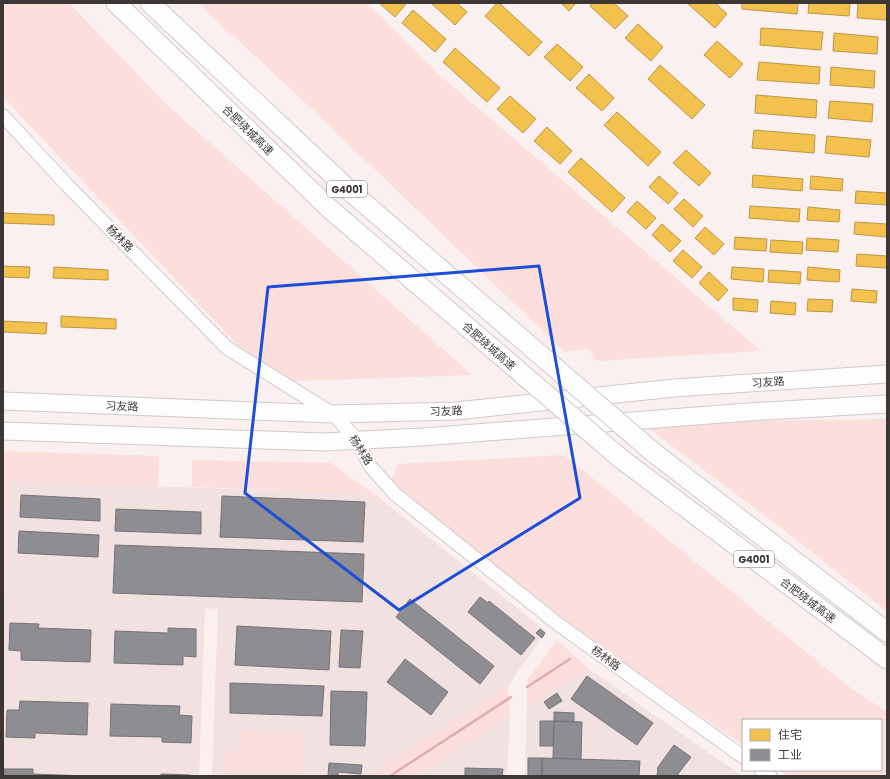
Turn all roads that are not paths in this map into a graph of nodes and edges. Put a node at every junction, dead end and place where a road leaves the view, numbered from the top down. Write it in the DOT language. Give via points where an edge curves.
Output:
graph roads {
  1 [pos="116,3"];
  2 [pos="150,3"];
  3 [pos="3,116"];
  4 [pos="887,374"];
  5 [pos="3,401"];
  6 [pos="887,404"];
  7 [pos="333,414"];
  8 [pos="3,430"];
  9 [pos="357,440"];
  10 [pos="887,632"];
  11 [pos="887,660"];
  12 [pos="742,757"];
  1 -- 11 [label="highway, 合肥绕城高速 / G4001, bridge" via="330,209 620,458"];
  2 -- 10 [label="highway, 合肥绕城高速 / G4001, bridge" via="351,192 654,453"];
  3 -- 7 [label="street, 杨林路" via="227,348"];
  4 -- 7 [label="main road, 习友路" via="674,388 456,411"];
  5 -- 7 [label="main road, 习友路"];
  6 -- 9 [label="main road"];
  7 -- 9 [label="street, 杨林路"];
  8 -- 9 [label="main road" via="315,442"];
  9 -- 12 [label="street, 杨林路" via="370,466 395,494 558,624"];
}
